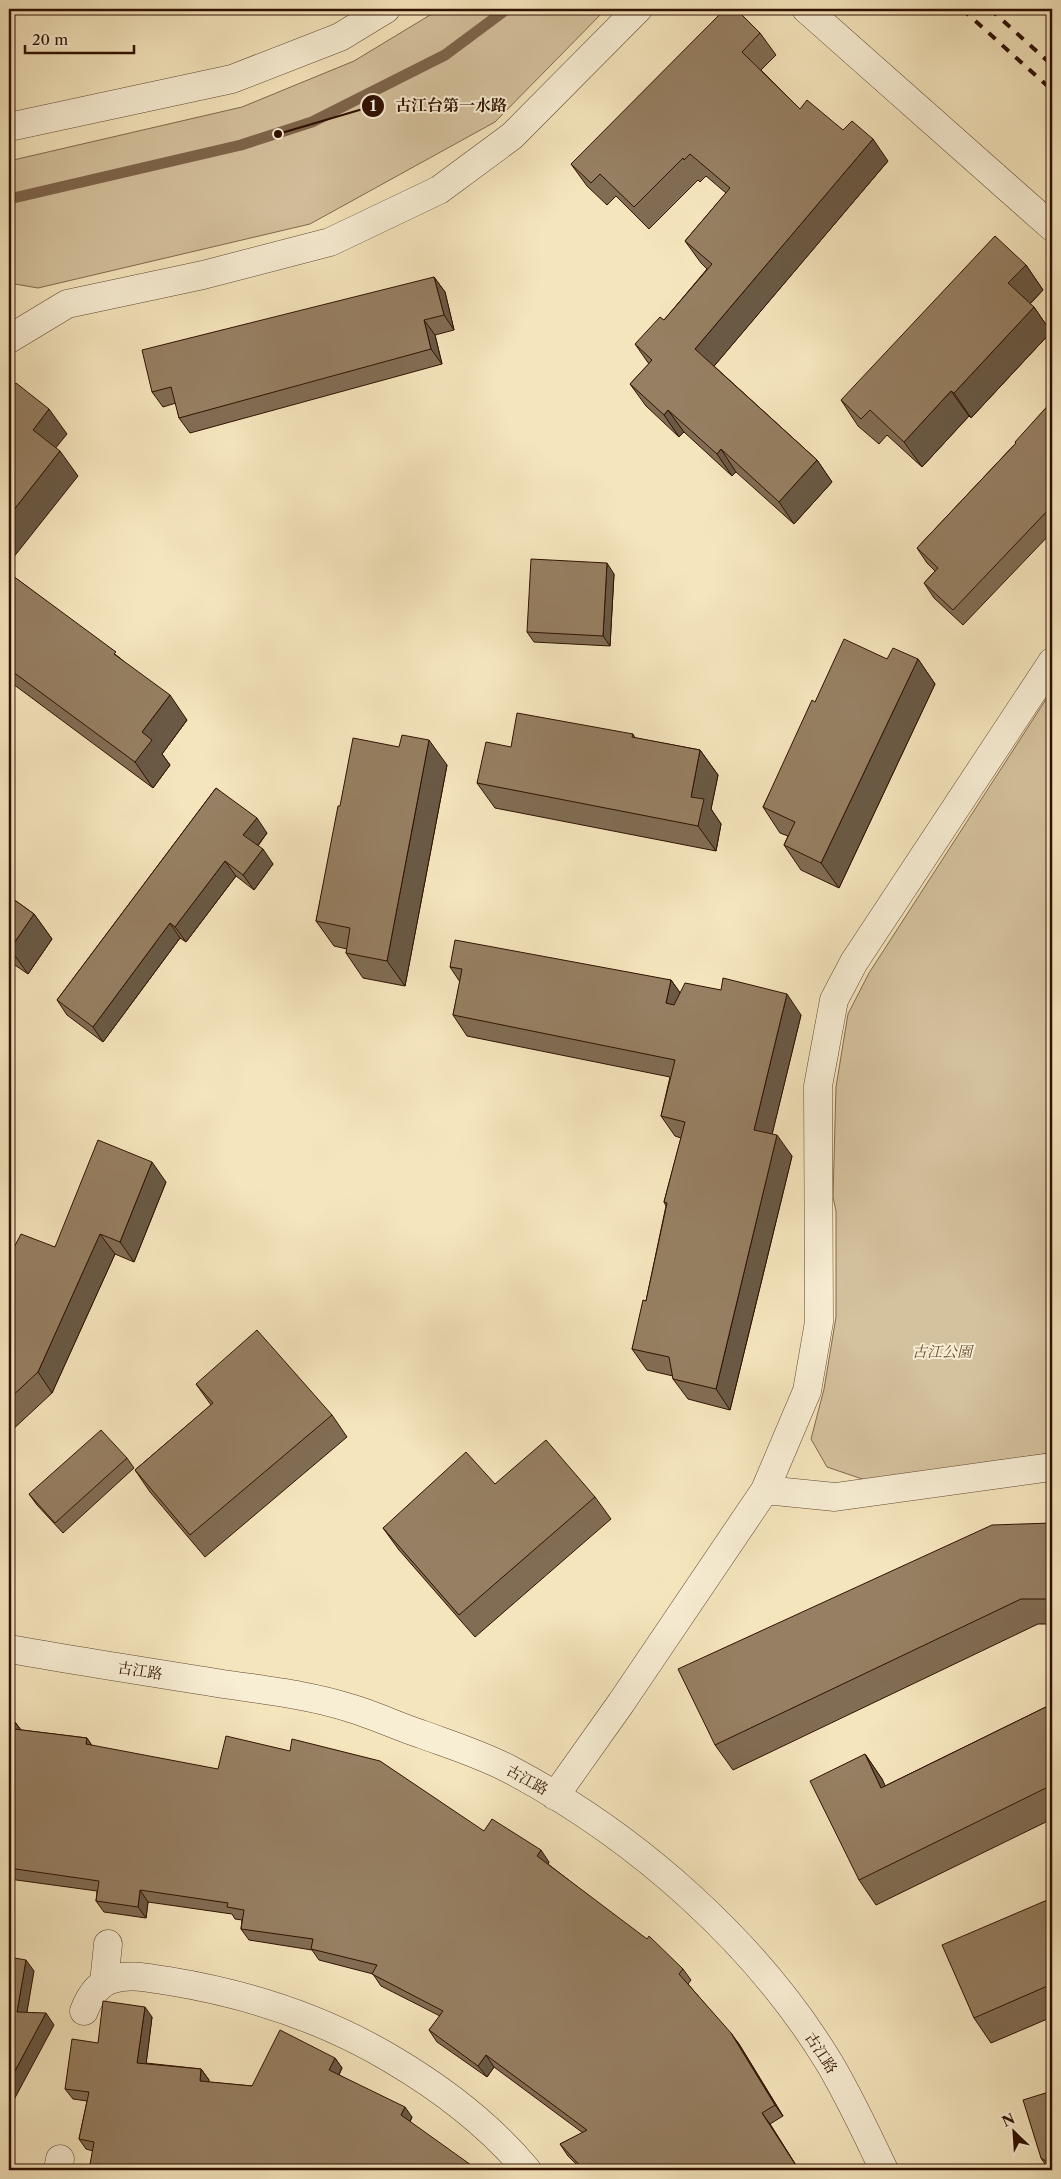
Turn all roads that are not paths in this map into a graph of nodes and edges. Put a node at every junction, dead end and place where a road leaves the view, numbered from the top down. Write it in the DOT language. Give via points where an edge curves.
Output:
graph roads {
  1 [pos="386,9"];
  2 [pos="638,9"];
  3 [pos="806,9"];
  4 [pos="9,127"];
  5 [pos="1052,227"];
  6 [pos="9,339"];
  7 [pos="1052,662"];
  8 [pos="1052,1467"];
  9 [pos="766,1490"];
  10 [pos="9,1649"];
  11 [pos="555,1796"];
  12 [pos="108,1944"];
  13 [pos="104,1983"];
  14 [pos="84,2011"];
  15 [pos="527,2170"];
  16 [pos="884,2170"];
  1 -- 4 [label="street" via="340,37 232,79"];
  2 -- 6 [label="street" via="512,136 439,190 330,242 203,275 67,304"];
  3 -- 5 [label="street"];
  7 -- 9 [label="street" via="854,962 834,1000 818,1086 818,1322 807,1391"];
  8 -- 9 [label="street" via="835,1497"];
  9 -- 11 [label="street"];
  10 -- 11 [label="street, 古江路" via="291,1694 348,1707 510,1769"];
  11 -- 16 [label="street, 古江路" via="611,1832 676,1882 750,1959 791,2008 830,2064"];
  12 -- 13 [label="street"];
  13 -- 14 [label="street" via="88,2000"];
  13 -- 15 [label="street" via="113,1978 146,1978 221,1991 275,2006 334,2030 419,2076 484,2126"];
}
